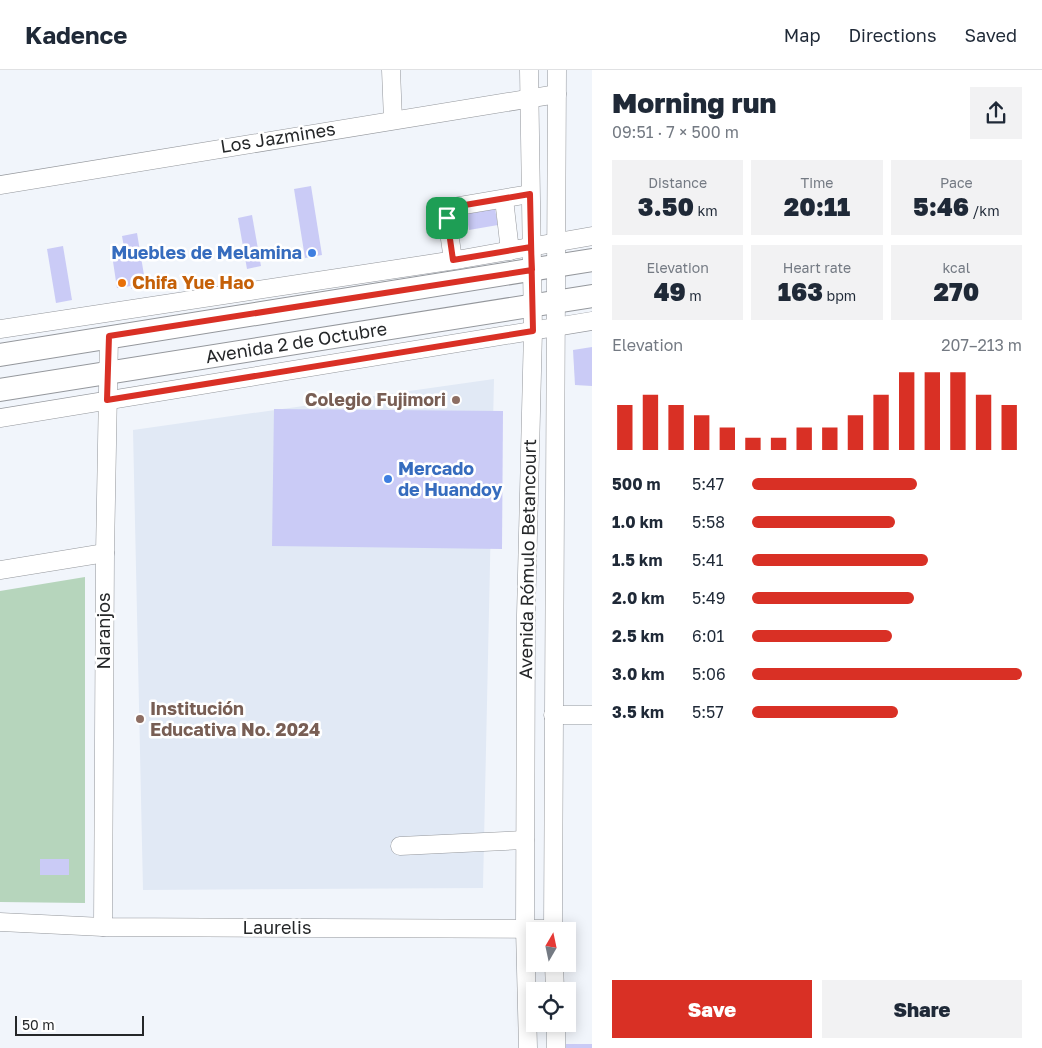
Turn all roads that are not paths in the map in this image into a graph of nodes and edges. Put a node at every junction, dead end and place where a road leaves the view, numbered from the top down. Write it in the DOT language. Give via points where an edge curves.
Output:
graph roads {
  1 [pos="391,70"];
  2 [pos="529,70"];
  3 [pos="557,70"];
  4 [pos="557,94"];
  5 [pos="528,98"];
  6 [pos="393,120"];
  7 [pos="0,185"];
  8 [pos="530,194"];
  9 [pos="504,199"];
  10 [pos="592,236"];
  11 [pos="557,243"];
  12 [pos="531,247"];
  13 [pos="510,251"];
  14 [pos="453,260"];
  15 [pos="592,260"];
  16 [pos="557,266"];
  17 [pos="532,270"];
  18 [pos="592,296"];
  19 [pos="557,302"];
  20 [pos="533,306"];
  21 [pos="592,321"];
  22 [pos="557,327"];
  23 [pos="0,329"];
  24 [pos="533,331"];
  25 [pos="109,336"];
  26 [pos="0,355"];
  27 [pos="107,372"];
  28 [pos="0,390"];
  29 [pos="107,400"];
  30 [pos="0,418"];
  31 [pos="105,553"];
  32 [pos="0,570"];
  33 [pos="553,715"];
  34 [pos="592,715"];
  35 [pos="525,840"];
  36 [pos="400,846"];
  37 [pos="0,922"];
  38 [pos="553,922"];
  39 [pos="102,927"];
  40 [pos="525,929"];
  41 [pos="556,1032"];
  42 [pos="528,1048"];
  43 [pos="556,1048"];
  1 -- 6 [label="street"];
  2 -- 5 [label="street, Avenida Rómulo Betancourt"];
  3 -- 4 [label="street, Avenida Rómulo Betancourt"];
  4 -- 5 [label="street, Los Jazmines"];
  4 -- 11 [label="street, Avenida Rómulo Betancourt"];
  5 -- 6 [label="street, Los Jazmines"];
  5 -- 8 [label="street, Avenida Rómulo Betancourt"];
  6 -- 7 [label="street, Los Jazmines"];
  8 -- 9 [label="street"];
  8 -- 12 [label="street, Avenida Rómulo Betancourt"];
  9 -- 13 [label="street"];
  9 -- 14 [label="street" via="453,207 448,212"];
  10 -- 11 [label="street"];
  11 -- 12 [label="street"];
  11 -- 16 [label="street, Avenida Rómulo Betancourt"];
  12 -- 13 [label="street"];
  12 -- 17 [label="street, Avenida Rómulo Betancourt"];
  13 -- 14 [label="street"];
  14 -- 23 [label="street"];
  15 -- 16 [label="main road, Avenida 2 de Octubre"];
  16 -- 17 [label="main road, Avenida 2 de Octubre"];
  16 -- 19 [label="street, Avenida Rómulo Betancourt"];
  17 -- 20 [label="street, Avenida Rómulo Betancourt"];
  17 -- 25 [label="main road, Avenida 2 de Octubre"];
  18 -- 19 [label="main road, Avenida 2 de Octubre"];
  19 -- 20 [label="main road, Avenida 2 de Octubre"];
  19 -- 22 [label="street, Avenida Rómulo Betancourt"];
  20 -- 24 [label="street, Avenida Rómulo Betancourt"];
  20 -- 27 [label="main road, Avenida 2 de Octubre"];
  21 -- 22 [label="street, Avenida 2 de Octubre"];
  22 -- 24 [label="street, Avenida 2 de Octubre"];
  22 -- 33 [label="street, Avenida Rómulo Betancourt"];
  24 -- 29 [label="street, Avenida 2 de Octubre"];
  24 -- 35 [label="street, Avenida Rómulo Betancourt" via="526,615"];
  25 -- 26 [label="main road, Avenida 2 de Octubre"];
  25 -- 27 [label="street, Naranjos"];
  27 -- 28 [label="main road, Avenida 2 de Octubre"];
  27 -- 29 [label="street, Naranjos"];
  29 -- 30 [label="street, Avenida 2 de Octubre"];
  29 -- 31 [label="street, Naranjos"];
  31 -- 32 [label="street"];
  31 -- 39 [label="street, Naranjos"];
  33 -- 34 [label="street"];
  33 -- 38 [label="street, Avenida Rómulo Betancourt"];
  35 -- 36 [label="street"];
  35 -- 40 [label="street, Avenida Rómulo Betancourt"];
  37 -- 39 [label="street, Laurelis"];
  39 -- 40 [label="street, Laurelis"];
  40 -- 42 [label="street, Avenida Rómulo Betancourt"];
  41 -- 43 [label="street"];
}
